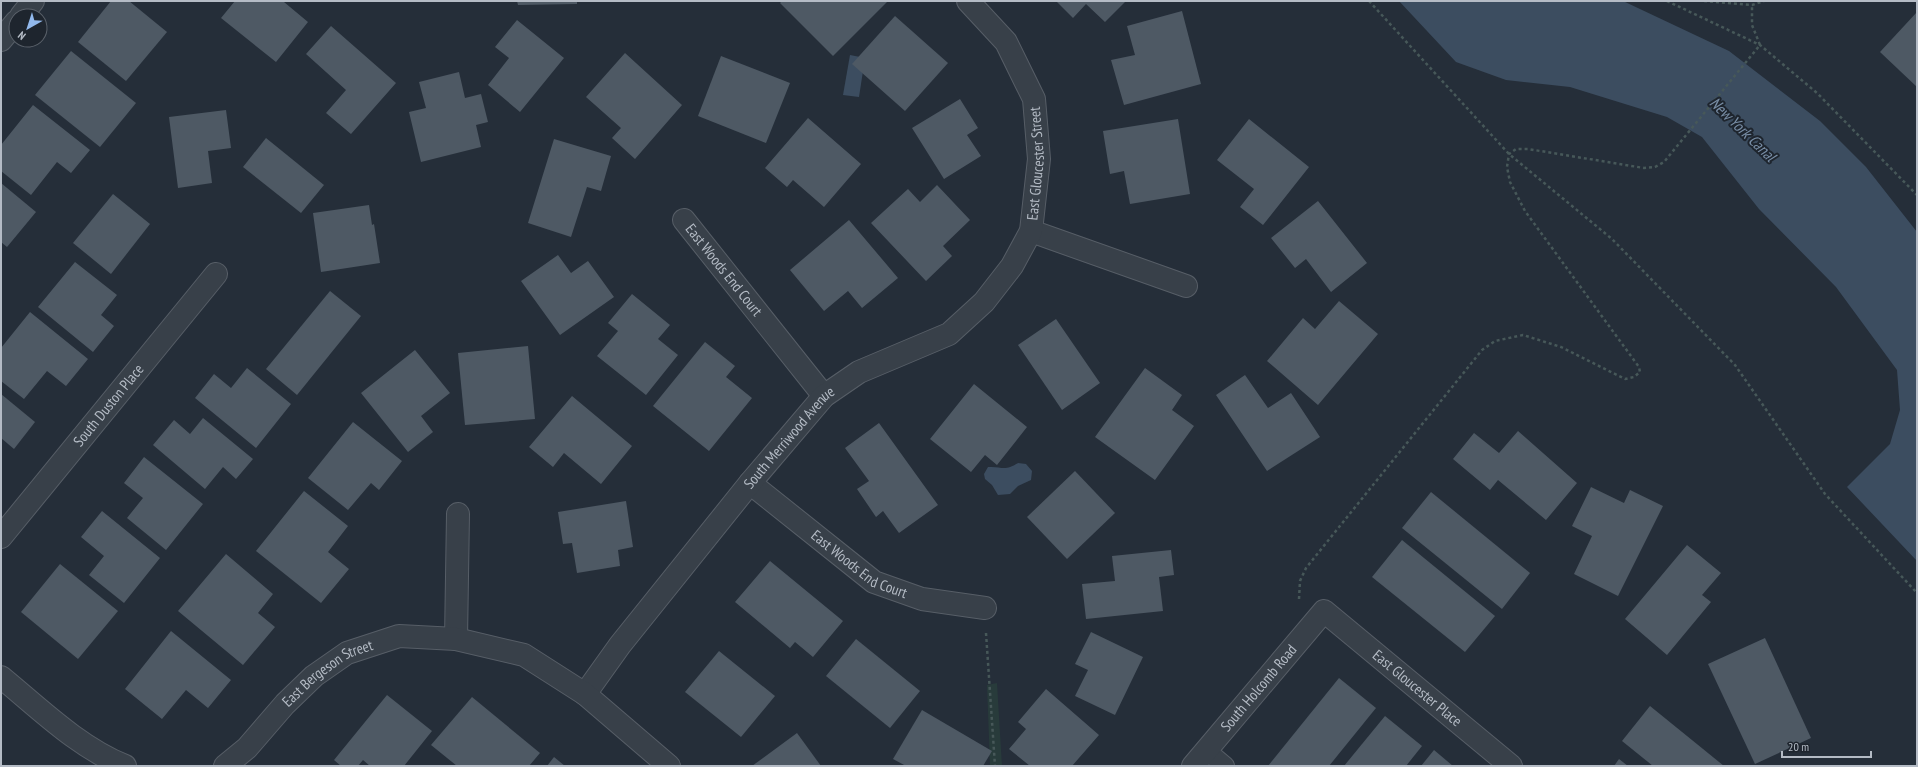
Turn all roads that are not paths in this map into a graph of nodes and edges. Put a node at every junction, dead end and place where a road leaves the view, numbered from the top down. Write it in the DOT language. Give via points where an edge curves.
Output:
graph roads {
  1 [pos="968,1"];
  2 [pos="8,32"];
  3 [pos="1,40"];
  4 [pos="684,220"];
  5 [pos="1031,231"];
  6 [pos="216,274"];
  7 [pos="1186,286"];
  8 [pos="824,396"];
  9 [pos="750,483"];
  10 [pos="458,514"];
  11 [pos="1,537"];
  12 [pos="985,608"];
  13 [pos="1324,611"];
  14 [pos="456,639"];
  15 [pos="1,677"];
  16 [pos="585,694"];
  17 [pos="1199,758"];
  18 [pos="125,766"];
  19 [pos="225,766"];
  20 [pos="669,766"];
  21 [pos="1225,766"];
  22 [pos="1511,766"];
  1 -- 5 [label="street, East Gloucester Street" via="1006,42 1034,99 1040,159"];
  2 -- 3 [label="street"];
  4 -- 8 [label="street, East Woods End Court"];
  5 -- 7 [label="street, East Gloucester Street"];
  5 -- 8 [label="street, South Merriwood Avenue" via="1012,266 984,302 949,334 859,372"];
  6 -- 11 [label="street, South Duston Place"];
  8 -- 9 [label="street, South Merriwood Avenue"];
  9 -- 12 [label="street, East Woods End Court" via="874,582 922,599"];
  9 -- 16 [label="street, South Merriwood Avenue" via="620,645"];
  10 -- 14 [label="street"];
  13 -- 17 [label="street, South Holcomb Road"];
  13 -- 22 [label="street, East Gloucester Place"];
  14 -- 16 [label="street, East Bergeson Street" via="524,656"];
  14 -- 19 [label="street, East Bergeson Street" via="399,636 347,653 314,676 285,704 247,748"];
  15 -- 18 [label="street" via="79,741"];
  16 -- 20 [label="street, East Bergeson Street"];
  17 -- 21 [label="lane"];
}
